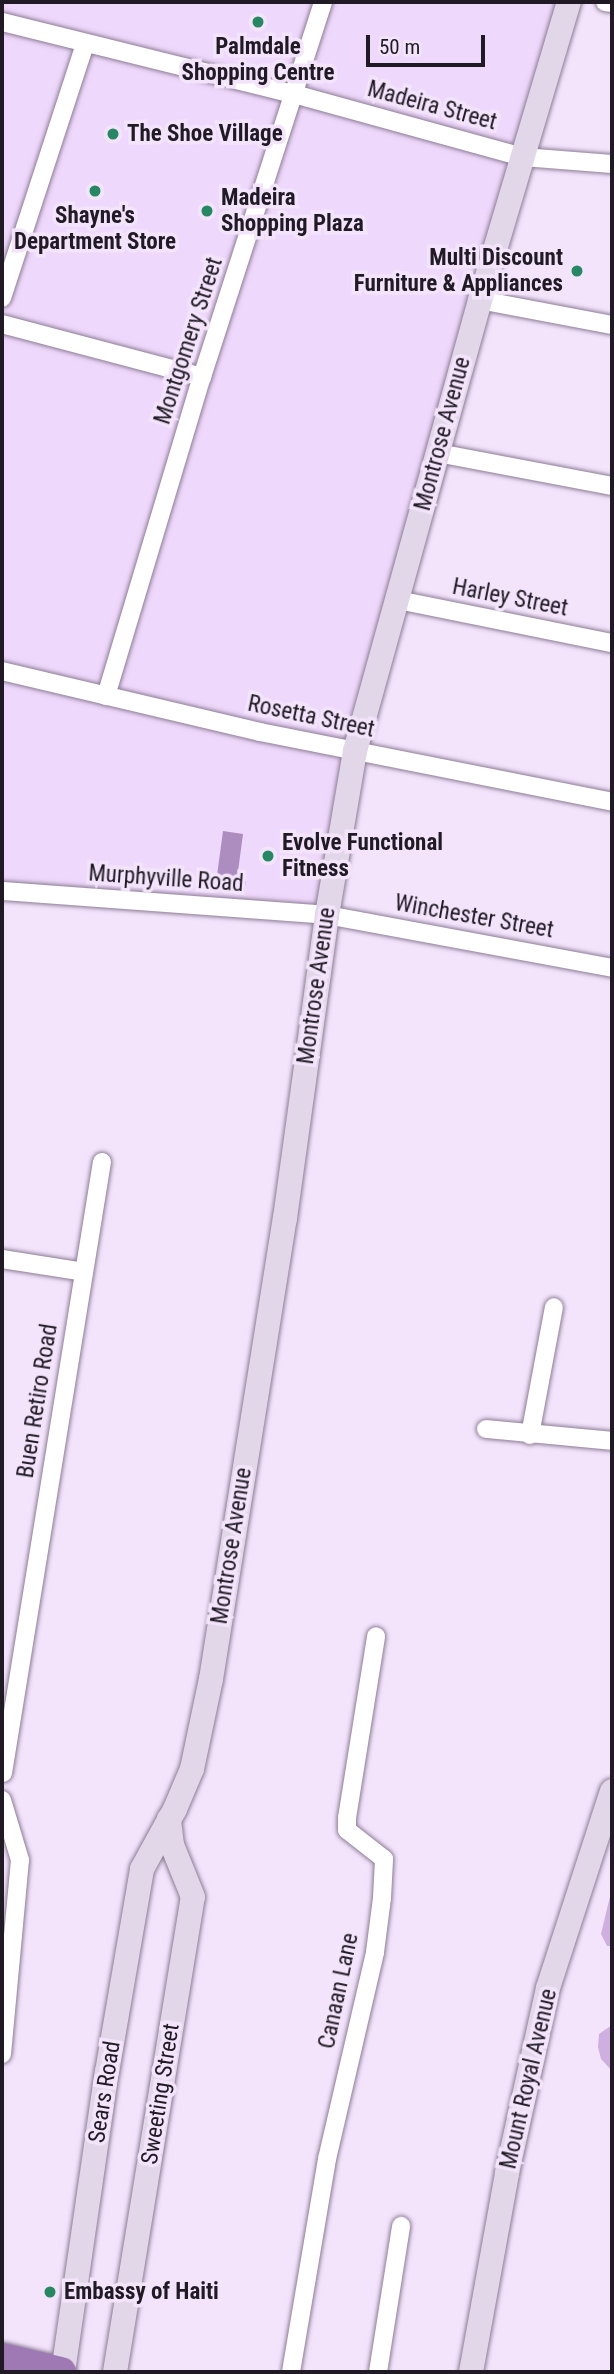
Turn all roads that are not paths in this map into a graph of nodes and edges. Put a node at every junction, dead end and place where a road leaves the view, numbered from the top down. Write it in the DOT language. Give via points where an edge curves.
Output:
graph roads {
  1 [pos="323,2"];
  2 [pos="569,2"];
  3 [pos="605,2"];
  4 [pos="612,3"];
  5 [pos="2,22"];
  6 [pos="85,44"];
  7 [pos="294,94"];
  8 [pos="523,157"];
  9 [pos="612,164"];
  10 [pos="2,298"];
  11 [pos="480,300"];
  12 [pos="2,324"];
  13 [pos="612,325"];
  14 [pos="202,377"];
  15 [pos="438,453"];
  16 [pos="612,486"];
  17 [pos="398,600"];
  18 [pos="612,643"];
  19 [pos="2,671"];
  20 [pos="106,696"];
  21 [pos="355,751"];
  22 [pos="612,802"];
  23 [pos="2,891"];
  24 [pos="327,915"];
  25 [pos="612,968"];
  26 [pos="102,1162"];
  27 [pos="2,1259"];
  28 [pos="84,1272"];
  29 [pos="554,1307"];
  30 [pos="486,1429"];
  31 [pos="530,1435"];
  32 [pos="612,1441"];
  33 [pos="376,1636"];
  34 [pos="2,1777"];
  35 [pos="612,1791"];
  36 [pos="2,1800"];
  37 [pos="169,1819"];
  38 [pos="2,2054"];
  39 [pos="401,2226"];
  40 [pos="2,2358"];
  41 [pos="62,2372"];
  42 [pos="115,2372"];
  43 [pos="291,2372"];
  44 [pos="378,2372"];
  45 [pos="471,2372"];
  1 -- 7 [label="street, Montgomery Street"];
  2 -- 8 [label="street, Montrose Avenue"];
  3 -- 4 [label="street"];
  5 -- 6 [label="street, Madeira Street"];
  6 -- 7 [label="street, Madeira Street"];
  6 -- 10 [label="street"];
  7 -- 8 [label="street, Madeira Street"];
  7 -- 14 [label="street, Montgomery Street"];
  8 -- 9 [label="street, Madeira Street"];
  8 -- 11 [label="street, Montrose Avenue"];
  11 -- 13 [label="street"];
  11 -- 15 [label="street, Montrose Avenue"];
  12 -- 14 [label="street"];
  14 -- 20 [label="street, Montgomery Street"];
  15 -- 16 [label="street"];
  15 -- 17 [label="street, Montrose Avenue"];
  17 -- 18 [label="street, Harley Street"];
  17 -- 21 [label="street, Montrose Avenue"];
  19 -- 20 [label="street, Rosetta Street"];
  20 -- 21 [label="street, Rosetta Street"];
  21 -- 22 [label="street, Rosetta Street"];
  21 -- 24 [label="street, Montrose Avenue"];
  23 -- 24 [label="street, Murphyville Road"];
  24 -- 25 [label="street, Winchester Street"];
  24 -- 37 [label="street, Montrose Avenue" via="285,1218 211,1679 192,1769"];
  26 -- 28 [label="street, Buen Retiro Road"];
  27 -- 28 [label="street"];
  28 -- 34 [label="street, Buen Retiro Road"];
  29 -- 31 [label="street"];
  30 -- 31 [label="street"];
  31 -- 32 [label="street"];
  33 -- 43 [label="street, Canaan Lane" via="347,1830 384,1859 382,1898 375,1952 327,2159"];
  35 -- 45 [label="street, Mount Royal Avenue" via="548,1988 507,2173"];
  36 -- 38 [label="street" via="20,1860"];
  37 -- 41 [label="street, Sears Road" via="142,1869"];
  37 -- 42 [label="street, Sweeting Street" via="172,1845 193,1897"];
  39 -- 44 [label="street"];
  40 -- 41 [label="highway"];
}
